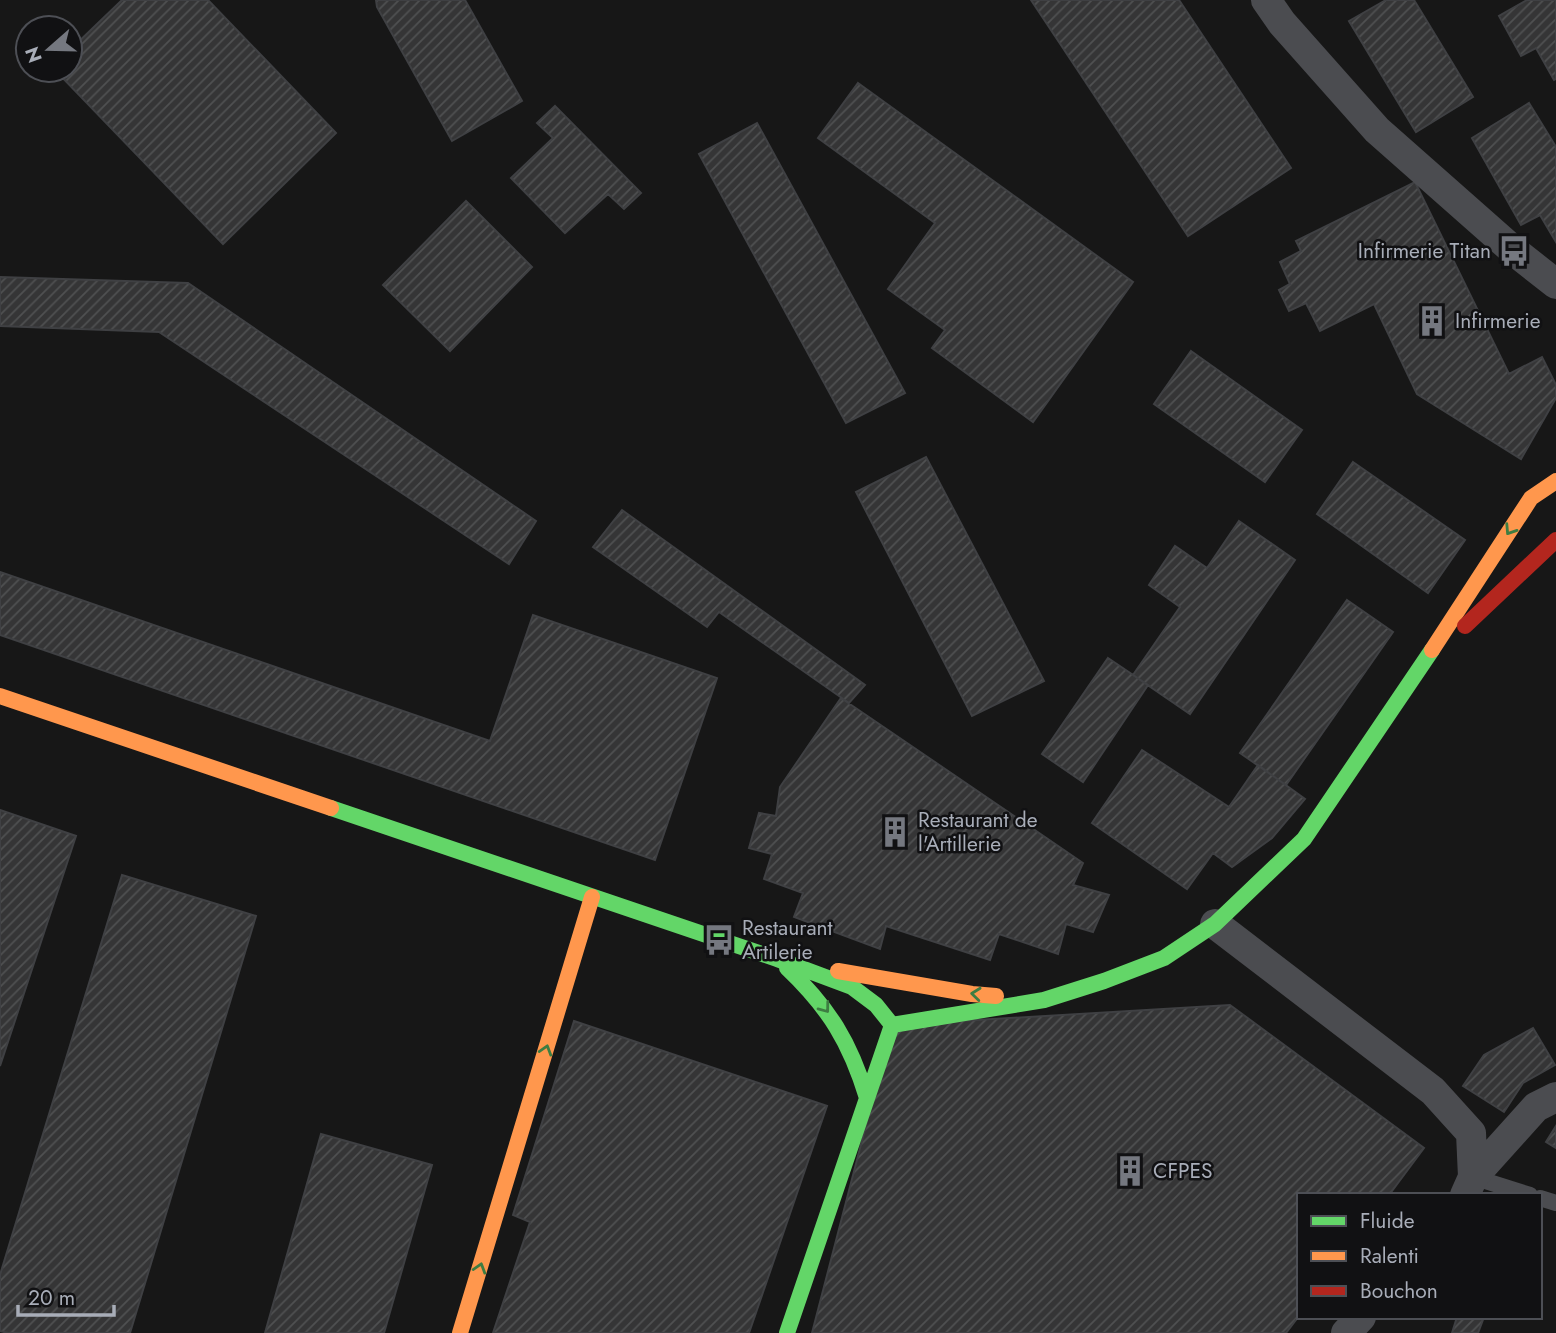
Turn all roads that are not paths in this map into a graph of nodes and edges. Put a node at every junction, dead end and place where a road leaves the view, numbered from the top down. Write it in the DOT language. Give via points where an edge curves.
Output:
graph roads {
  1 [pos="1266,0"];
  2 [pos="1556,284"];
  3 [pos="1556,460"];
  4 [pos="1556,481"];
  5 [pos="1531,498"];
  6 [pos="1556,540"];
  7 [pos="1420,669"];
  8 [pos="0,696"];
  9 [pos="592,897"];
  10 [pos="1215,924"];
  11 [pos="777,959"];
  12 [pos="1044,1000"];
  13 [pos="892,1025"];
  14 [pos="1556,1097"];
  15 [pos="867,1098"];
  16 [pos="1469,1186"];
  17 [pos="1516,1193"];
  18 [pos="1359,1319"];
  19 [pos="460,1333"];
  20 [pos="787,1333"];
  21 [pos="1346,1333"];
  1 -- 2 [label="street" via="1377,130"];
  3 -- 5 [label="street"];
  4 -- 5 [label="street"];
  5 -- 7 [label="street, one-way"];
  6 -- 7 [label="street"];
  7 -- 10 [label="street" via="1304,839"];
  8 -- 9 [label="street"];
  9 -- 11 [label="street"];
  19 -- 9 [label="street, one-way"];
  10 -- 12 [label="street" via="1164,958"];
  10 -- 16 [label="street" via="1433,1091 1471,1133"];
  12 -- 11 [label="street, one-way" via="972,995"];
  11 -- 13 [label="street" via="852,987"];
  11 -- 15 [label="street, one-way" via="813,992 842,1031 856,1058"];
  12 -- 13 [label="street"];
  13 -- 15 [label="street"];
  14 -- 16 [label="street" via="1536,1107"];
  15 -- 20 [label="street"];
  16 -- 17 [label="lane"];
  18 -- 21 [label="street"];
}
